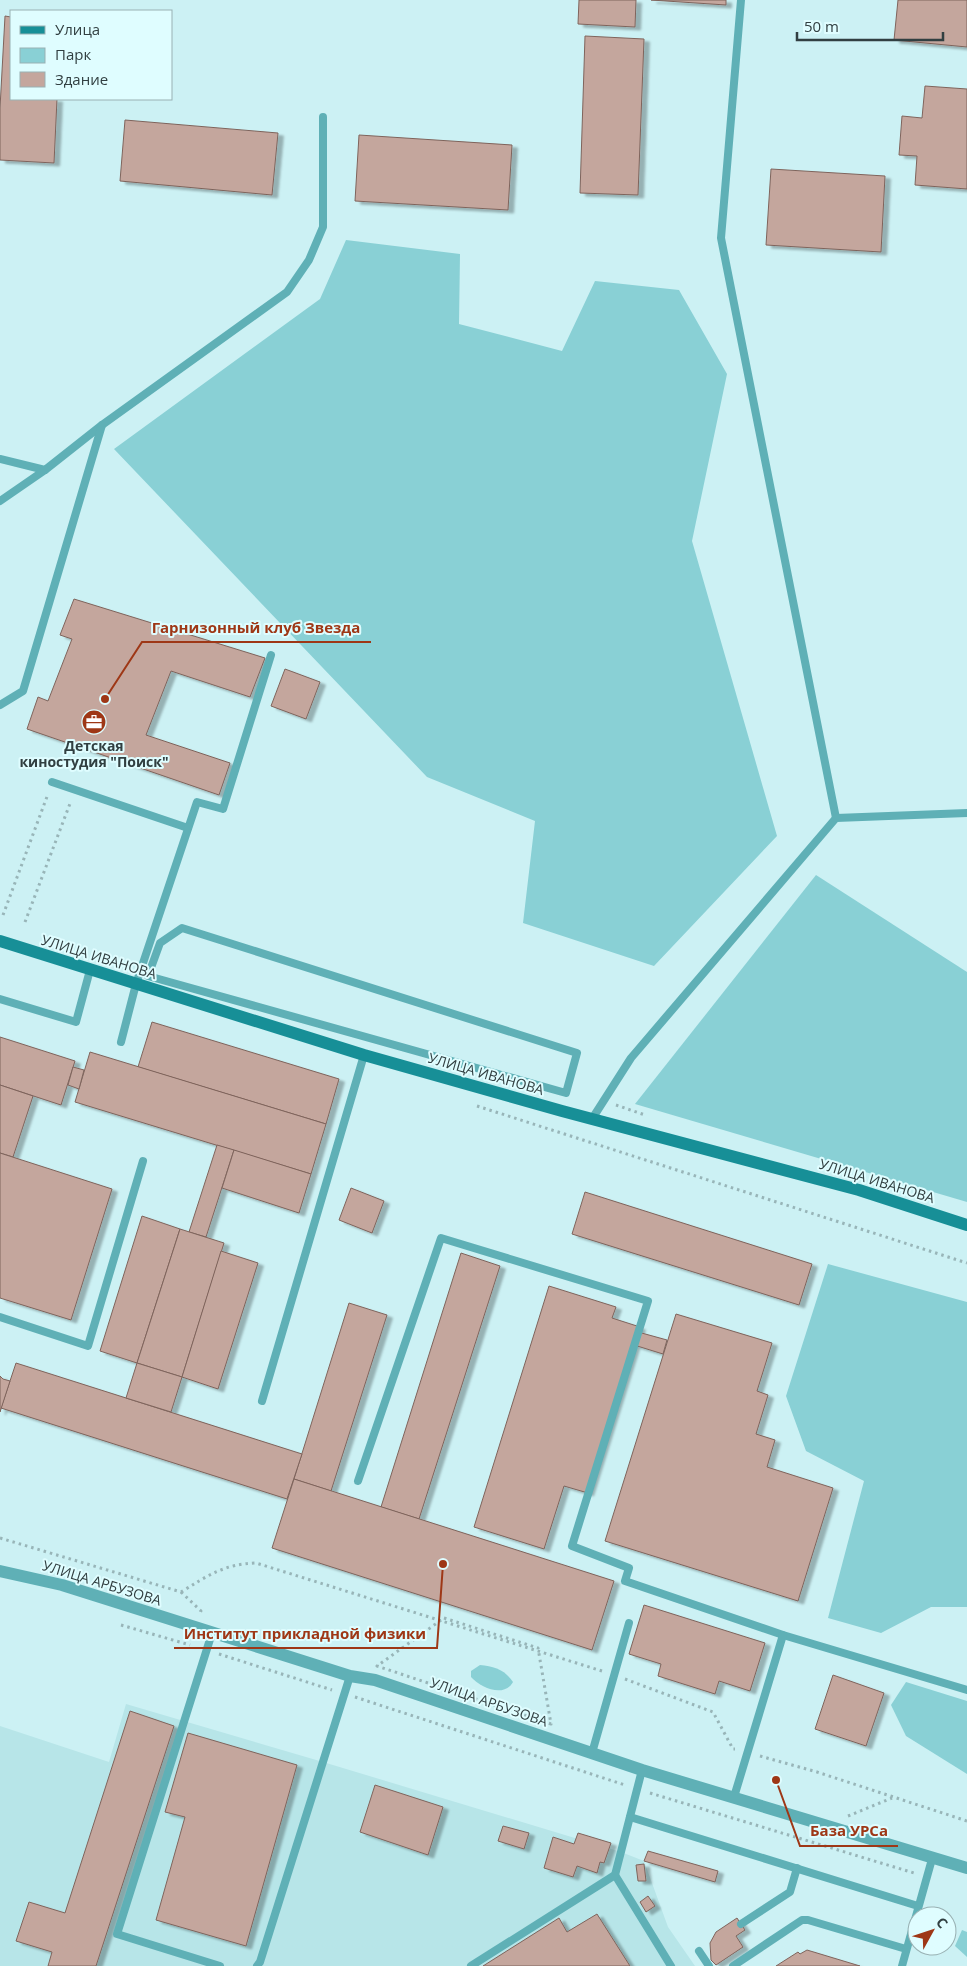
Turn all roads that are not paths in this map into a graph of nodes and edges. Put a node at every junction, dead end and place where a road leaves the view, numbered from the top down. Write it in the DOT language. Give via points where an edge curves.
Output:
graph roads {
  1 [pos="741,0"];
  2 [pos="323,117"];
  3 [pos="102,425"];
  4 [pos="0,459"];
  5 [pos="45,470"];
  6 [pos="0,501"];
  7 [pos="271,655"];
  8 [pos="0,705"];
  9 [pos="52,782"];
  10 [pos="967,812"];
  11 [pos="836,818"];
  12 [pos="188,828"];
  13 [pos="0,941"];
  14 [pos="160,943"];
  15 [pos="90,970"];
  16 [pos="136,984"];
  17 [pos="0,998"];
  18 [pos="121,1042"];
  19 [pos="364,1055"];
  20 [pos="592,1119"];
  21 [pos="143,1161"];
  22 [pos="967,1225"];
  23 [pos="0,1318"];
  24 [pos="262,1401"];
  25 [pos="358,1481"];
  26 [pos="0,1571"];
  27 [pos="629,1623"];
  28 [pos="212,1633"];
  29 [pos="784,1635"];
  30 [pos="350,1676"];
  31 [pos="967,1690"];
  32 [pos="592,1753"];
  33 [pos="642,1770"];
  34 [pos="734,1797"];
  35 [pos="630,1817"];
  36 [pos="932,1859"];
  37 [pos="797,1868"];
  38 [pos="967,1868"];
  39 [pos="614,1875"];
  40 [pos="918,1906"];
  41 [pos="741,1924"];
  42 [pos="907,1945"];
  43 [pos="906,1949"];
  44 [pos="699,1951"];
  45 [pos="220,1966"];
  46 [pos="257,1966"];
  47 [pos="471,1966"];
  48 [pos="671,1966"];
  49 [pos="709,1966"];
  50 [pos="733,1966"];
  51 [pos="902,1966"];
  1 -- 11 [label="lane" via="721,238"];
  2 -- 3 [label="lane" via="323,226 309,260 287,292"];
  3 -- 5 [label="lane"];
  3 -- 8 [label="lane" via="23,691"];
  4 -- 5 [label="lane"];
  5 -- 6 [label="lane"];
  7 -- 12 [label="lane" via="223,809 197,802"];
  9 -- 12 [label="lane"];
  10 -- 11 [label="lane"];
  11 -- 20 [label="lane" via="632,1058"];
  12 -- 16 [label="lane"];
  13 -- 15 [label="main road, УЛИЦА ИВАНОВА"];
  14 -- 14 [label="lane" via="182,928 576,1053 566,1093 148,976"];
  15 -- 16 [label="main road, УЛИЦА ИВАНОВА"];
  15 -- 17 [label="lane" via="76,1022"];
  16 -- 18 [label="lane"];
  16 -- 19 [label="main road, УЛИЦА ИВАНОВА"];
  19 -- 20 [label="main road, УЛИЦА ИВАНОВА"];
  19 -- 24 [label="lane"];
  20 -- 22 [label="main road, УЛИЦА ИВАНОВА" via="859,1190"];
  21 -- 23 [label="lane" via="88,1346"];
  25 -- 29 [label="lane" via="441,1238 648,1300 572,1546 629,1568 625,1581"];
  26 -- 28 [label="street, УЛИЦА АРБУЗОВА" via="62,1585"];
  27 -- 32 [label="lane"];
  28 -- 30 [label="street, УЛИЦА АРБУЗОВА"];
  28 -- 45 [label="lane" via="117,1934"];
  29 -- 31 [label="lane"];
  29 -- 34 [label="lane"];
  30 -- 32 [label="street, УЛИЦА АРБУЗОВА" via="375,1680"];
  30 -- 46 [label="lane"];
  32 -- 33 [label="street, УЛИЦА АРБУЗОВА"];
  33 -- 34 [label="street, УЛИЦА АРБУЗОВА"];
  33 -- 35 [label="lane"];
  34 -- 36 [label="street, УЛИЦА АРБУЗОВА"];
  35 -- 37 [label="lane"];
  35 -- 39 [label="lane"];
  36 -- 38 [label="street, УЛИЦА АРБУЗОВА"];
  36 -- 40 [label="lane"];
  37 -- 40 [label="lane"];
  37 -- 41 [label="lane" via="790,1892"];
  39 -- 47 [label="lane"];
  39 -- 48 [label="lane"];
  42 -- 43 [label="lane"];
  43 -- 50 [label="lane" via="802,1920"];
  43 -- 51 [label="lane"];
  44 -- 49 [label="lane"];
}
